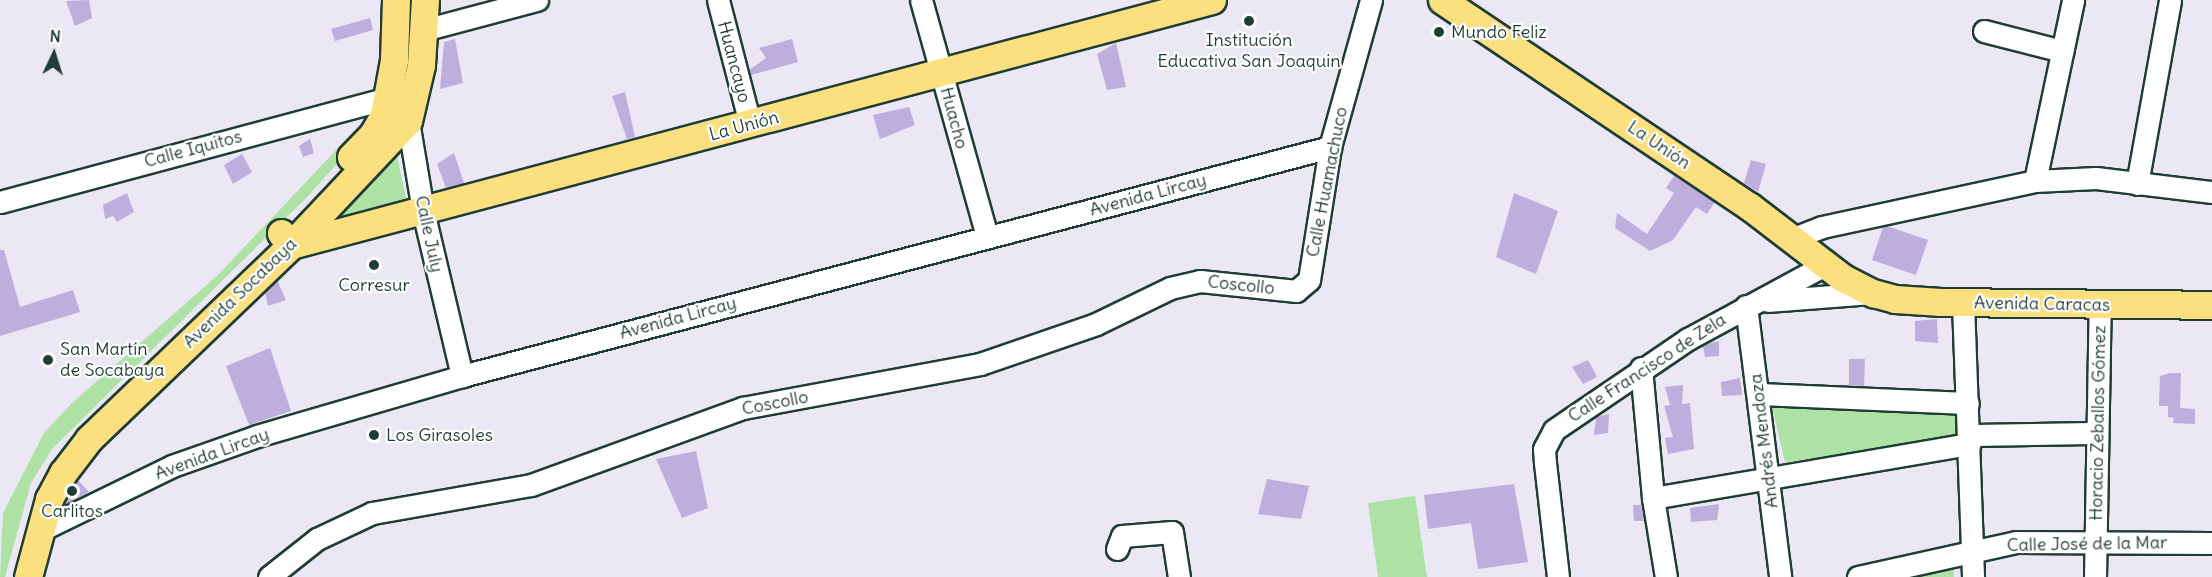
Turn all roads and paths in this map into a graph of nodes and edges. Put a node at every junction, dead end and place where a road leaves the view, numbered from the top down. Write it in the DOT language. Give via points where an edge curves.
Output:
graph roads {
  1 [pos="396,0"];
  2 [pos="425,0"];
  3 [pos="537,0"];
  4 [pos="718,0"];
  5 [pos="921,0"];
  6 [pos="1212,0"];
  7 [pos="1371,0"];
  8 [pos="2073,0"];
  9 [pos="2170,0"];
  10 [pos="1447,2"];
  11 [pos="424,30"];
  12 [pos="1984,31"];
  13 [pos="2062,51"];
  14 [pos="941,72"];
  15 [pos="387,98"];
  16 [pos="408,121"];
  17 [pos="750,124"];
  18 [pos="1330,147"];
  19 [pos="2035,181"];
  20 [pos="2138,184"];
  21 [pos="2212,192"];
  22 [pos="0,202"];
  23 [pos="423,211"];
  24 [pos="987,237"];
  25 [pos="286,239"];
  26 [pos="1791,239"];
  27 [pos="1825,265"];
  28 [pos="1296,291"];
  29 [pos="1873,293"];
  30 [pos="1963,303"];
  31 [pos="2100,304"];
  32 [pos="2212,305"];
  33 [pos="1746,306"];
  34 [pos="1641,368"];
  35 [pos="462,376"];
  36 [pos="1759,394"];
  37 [pos="1968,403"];
  38 [pos="2096,433"];
  39 [pos="1969,439"];
  40 [pos="1768,478"];
  41 [pos="1653,498"];
  42 [pos="41,530"];
  43 [pos="2096,540"];
  44 [pos="2212,543"];
  45 [pos="1117,549"];
  46 [pos="1974,550"];
  47 [pos="1901,572"];
  48 [pos="12,577"];
  49 [pos="28,577"];
  50 [pos="269,577"];
  51 [pos="1179,577"];
  52 [pos="1557,577"];
  53 [pos="1666,577"];
  54 [pos="1780,577"];
  55 [pos="1858,577"];
  56 [pos="1973,577"];
  57 [pos="2095,577"];
  1 -- 15 [label="main road, Avenida Socabaya" via="394,60"];
  2 -- 11 [label="main road, Avenida Socabaya"];
  3 -- 11 [label="street"];
  4 -- 17 [label="street, Huancayo"];
  5 -- 14 [label="street, Huacho"];
  6 -- 14 [label="main road, La Unión"];
  7 -- 18 [label="street, Calle Huamachuco"];
  8 -- 13 [label="street"];
  9 -- 20 [label="street"];
  10 -- 26 [label="main road, La Unión" via="1749,206"];
  11 -- 16 [label="main road, Avenida Socabaya" via="419,78"];
  12 -- 13 [label="street"];
  13 -- 19 [label="street"];
  14 -- 17 [label="main road, La Unión"];
  14 -- 24 [label="street, Huacho"];
  15 -- 16 [label="street"];
  15 -- 22 [label="street, Calle Iquitos"];
  15 -- 25 [label="main road, Avenida Socabaya" via="384,115 373,134"];
  16 -- 23 [label="street, Calle July"];
  16 -- 25 [label="main road, Avenida Socabaya"];
  17 -- 23 [label="main road, La Unión"];
  18 -- 24 [label="street, Avenida Lircay"];
  18 -- 28 [label="street, Calle Huamachuco" via="1308,280"];
  19 -- 20 [label="street" via="2096,178"];
  19 -- 26 [label="street" via="1822,227"];
  20 -- 21 [label="street"];
  23 -- 25 [label="main road, La Unión"];
  23 -- 35 [label="street, Calle July"];
  24 -- 35 [label="street, Avenida Lircay"];
  25 -- 42 [label="main road, Avenida Socabaya" via="88,439 49,499"];
  25 -- 48 [label="main road, Avenida Socabaya" via="67,441 38,485"];
  26 -- 27 [label="main road, La Unión"];
  27 -- 29 [label="main road, La Unión"];
  27 -- 33 [label="street, Calle Francisco de Zela"];
  28 -- 50 [label="street, Coscollo" via="1200,281 1170,288 1096,324 980,364 743,408 531,485 372,513 317,539"];
  29 -- 30 [label="main road, Avenida Caracas" via="1895,299"];
  29 -- 33 [label="street, Calle Francisco de Zela" via="1790,297"];
  30 -- 31 [label="main road, Avenida Caracas"];
  30 -- 37 [label="street"];
  31 -- 32 [label="main road, Avenida Caracas"];
  31 -- 38 [label="street, Horacio Zeballos Gómez"];
  33 -- 34 [label="street, Calle Francisco de Zela"];
  33 -- 36 [label="street, Andrés Mendoza"];
  34 -- 41 [label="street"];
  34 -- 52 [label="street, Calle Francisco de Zela" via="1563,422 1548,438 1545,463"];
  35 -- 42 [label="street, Avenida Lircay" via="257,436 183,462"];
  36 -- 37 [label="street"];
  36 -- 40 [label="street, Andrés Mendoza"];
  37 -- 39 [label="street"];
  38 -- 39 [label="street"];
  38 -- 43 [label="street, Horacio Zeballos Gómez"];
  39 -- 40 [label="street"];
  39 -- 46 [label="street"];
  40 -- 41 [label="street"];
  40 -- 54 [label="street, Andrés Mendoza"];
  41 -- 53 [label="street"];
  42 -- 49 [label="main road, Avenida Socabaya"];
  43 -- 44 [label="street, Calle José de la Mar"];
  43 -- 46 [label="street, Calle José de la Mar" via="2016,542"];
  43 -- 57 [label="street, Horacio Zeballos Gómez"];
  45 -- 51 [label="street" via="1122,536 1172,532"];
  46 -- 47 [label="street, Calle José de la Mar"];
  46 -- 56 [label="street"];
  47 -- 55 [label="street, Calle José de la Mar"];
}
